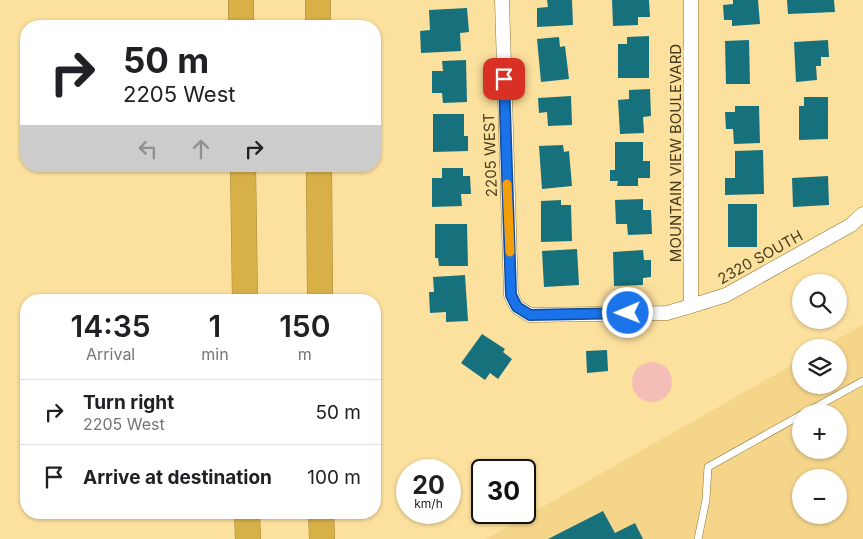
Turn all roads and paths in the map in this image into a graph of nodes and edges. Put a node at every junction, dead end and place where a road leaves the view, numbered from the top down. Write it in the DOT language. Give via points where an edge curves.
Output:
graph roads {
  1 [pos="241,0"];
  2 [pos="318,0"];
  3 [pos="502,0"];
  4 [pos="691,0"];
  5 [pos="241,20"];
  6 [pos="318,20"];
  7 [pos="243,172"];
  8 [pos="319,172"];
  9 [pos="863,214"];
  10 [pos="244,294"];
  11 [pos="320,294"];
  12 [pos="691,306"];
  13 [pos="517,307"];
  14 [pos="863,381"];
  15 [pos="821,404"];
  16 [pos="792,421"];
  17 [pos="247,519"];
  18 [pos="321,519"];
  19 [pos="248,539"];
  20 [pos="322,539"];
  21 [pos="698,539"];
  1 -- 5 [label="highway"];
  2 -- 6 [label="highway"];
  3 -- 13 [label="street, 2205 WEST" via="511,295"];
  4 -- 12 [label="street, MOUNTAIN VIEW BOULEVARD"];
  7 -- 10 [label="highway"];
  8 -- 11 [label="highway"];
  9 -- 12 [label="street, 2320 SOUTH" via="851,225 726,295"];
  12 -- 13 [label="street, 2320 SOUTH" via="667,313 530,315"];
  14 -- 15 [label="lane"];
  16 -- 21 [label="lane" via="708,467 706,500"];
  17 -- 19 [label="highway"];
  18 -- 20 [label="highway"];
}
